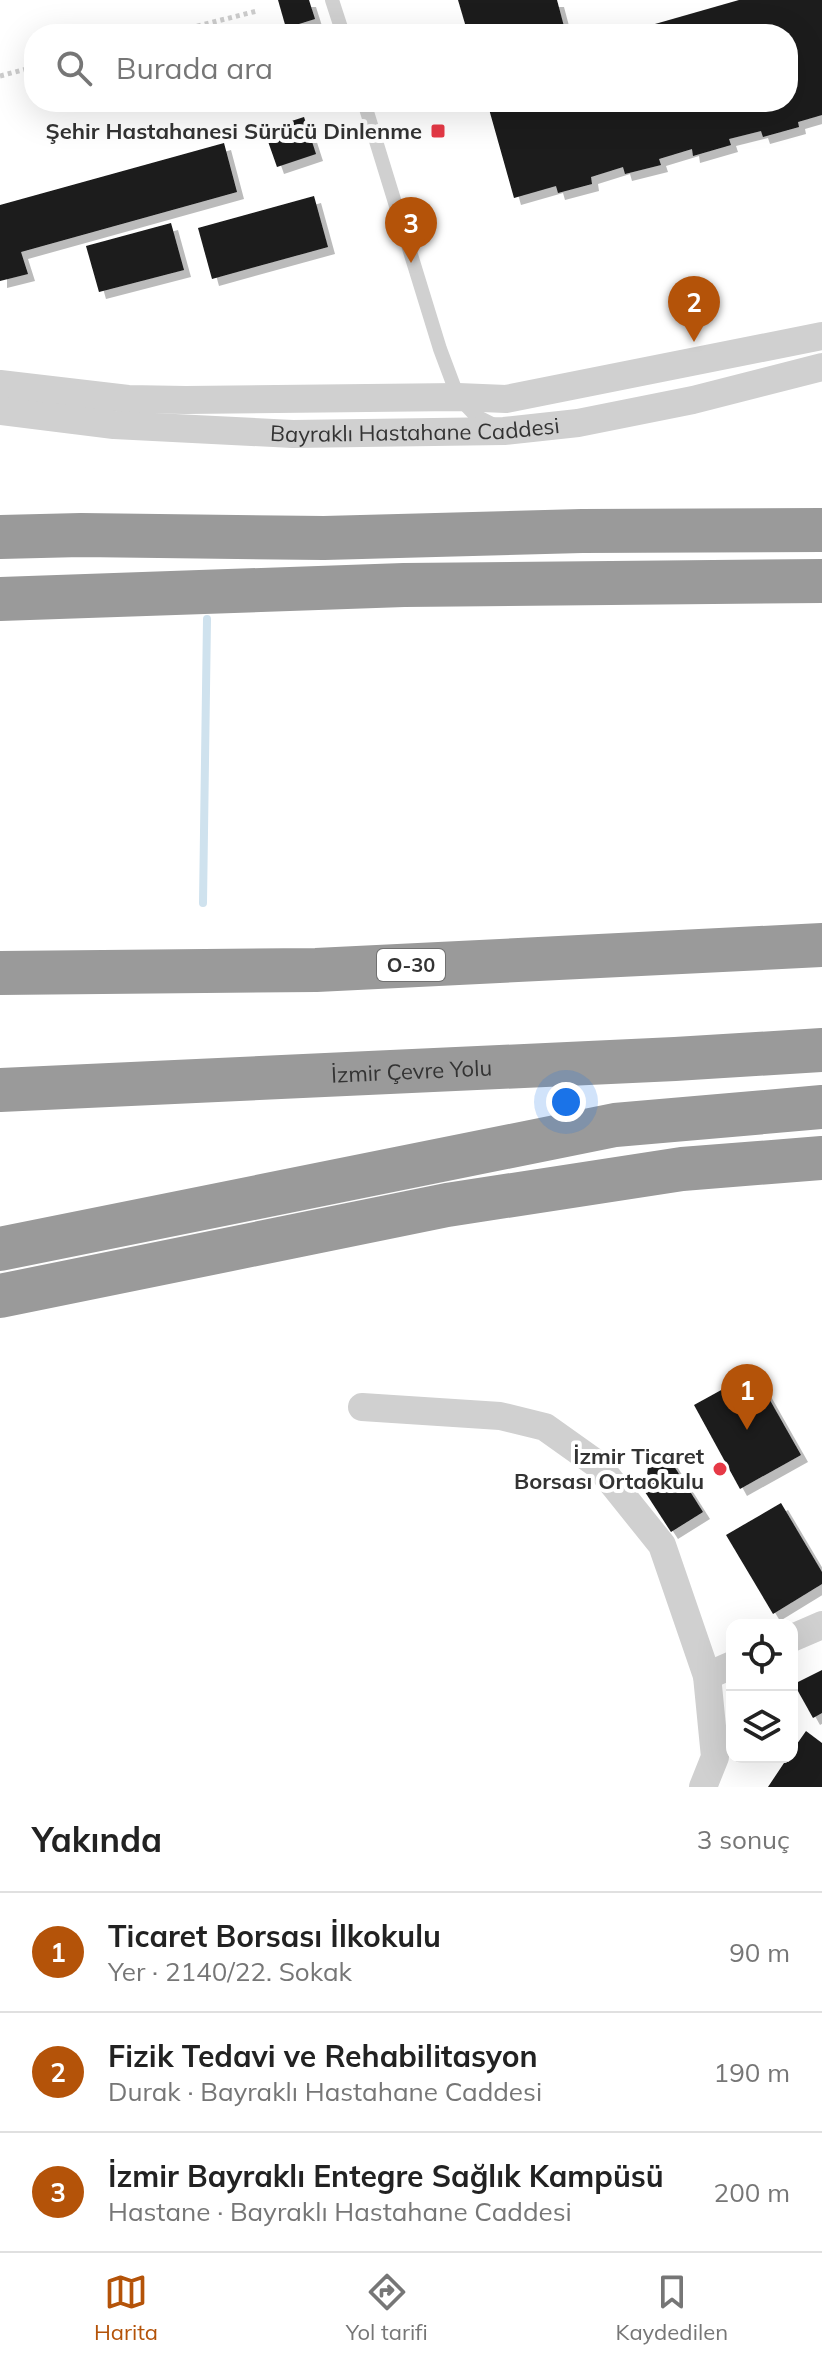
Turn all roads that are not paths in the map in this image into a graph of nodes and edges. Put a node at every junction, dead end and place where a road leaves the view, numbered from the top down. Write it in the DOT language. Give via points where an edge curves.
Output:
graph roads {
  1 [pos="332,0"];
  2 [pos="340,24"];
  3 [pos="367,112"];
  4 [pos="822,336"];
  5 [pos="822,367"];
  6 [pos="0,384"];
  7 [pos="458,397"];
  8 [pos="0,411"];
  9 [pos="504,431"];
  10 [pos="822,530"];
  11 [pos="0,537"];
  12 [pos="822,581"];
  13 [pos="0,599"];
  14 [pos="822,945"];
  15 [pos="0,973"];
  16 [pos="822,1050"];
  17 [pos="0,1090"];
  18 [pos="822,1107"];
  19 [pos="822,1158"];
  20 [pos="0,1249"];
  21 [pos="0,1296"];
  22 [pos="362,1407"];
  23 [pos="822,1625"];
  24 [pos="798,1635"];
  25 [pos="720,1671"];
  26 [pos="703,1787"];
  1 -- 2 [label="lane"];
  3 -- 7 [label="lane"];
  4 -- 7 [label="street, Bayraklı Hastahane Caddesi" via="543,393 506,399"];
  5 -- 9 [label="street, Bayraklı Hastahane Caddesi" via="693,400 578,423"];
  6 -- 7 [label="street, Bayraklı Hastahane Caddesi" via="128,399"];
  7 -- 9 [label="lane" via="476,416"];
  8 -- 9 [label="street, Bayraklı Hastahane Caddesi" via="114,425 293,434"];
  10 -- 11 [label="highway"];
  12 -- 13 [label="highway" via="404,585"];
  14 -- 15 [label="highway, O-30" via="316,970"];
  16 -- 17 [label="highway, İzmir Çevre Yolu"];
  18 -- 20 [label="highway" via="615,1125"];
  19 -- 21 [label="highway" via="682,1169 447,1205"];
  22 -- 25 [label="street" via="500,1416 545,1427 597,1464 662,1545"];
  23 -- 24 [label="street"];
  25 -- 26 [label="street" via="715,1757"];
}
